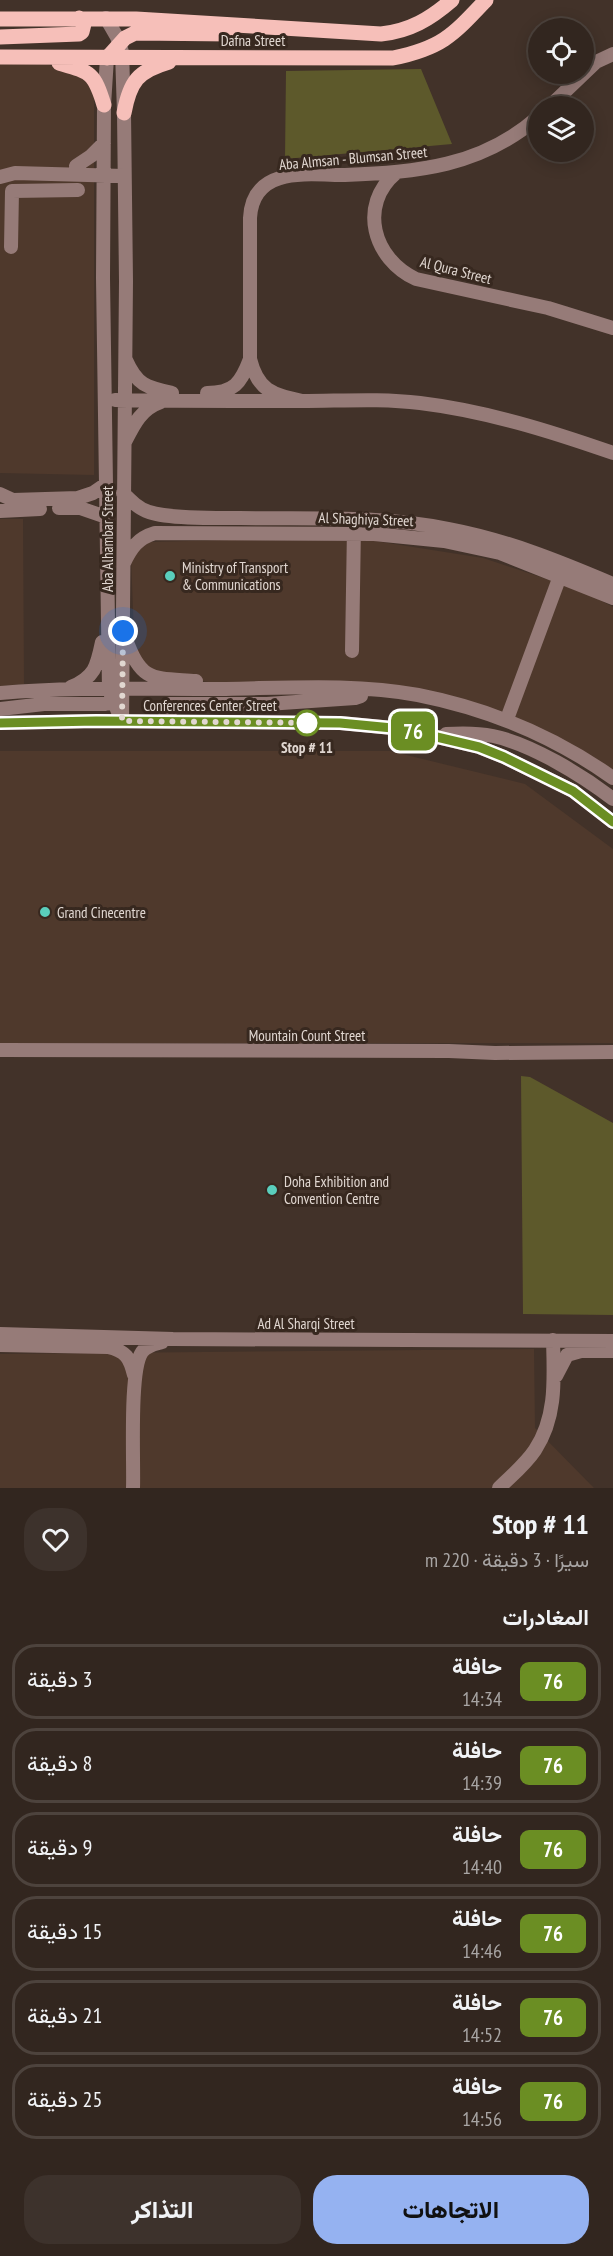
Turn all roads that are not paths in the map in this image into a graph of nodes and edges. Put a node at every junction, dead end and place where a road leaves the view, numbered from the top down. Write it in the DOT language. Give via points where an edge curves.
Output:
graph roads {
  1 [pos="452,0"];
  2 [pos="486,0"];
  3 [pos="79,18"];
  4 [pos="106,18"];
  5 [pos="0,19"];
  6 [pos="339,31"];
  7 [pos="0,37"];
  8 [pos="116,53"];
  9 [pos="613,54"];
  10 [pos="0,57"];
  11 [pos="42,57"];
  12 [pos="186,58"];
  13 [pos="560,96"];
  14 [pos="104,105"];
  15 [pos="124,113"];
  16 [pos="528,126"];
  17 [pos="104,143"];
  18 [pos="0,165"];
  19 [pos="76,170"];
  20 [pos="104,171"];
  21 [pos="124,171"];
  22 [pos="396,173"];
  23 [pos="0,177"];
  24 [pos="78,190"];
  25 [pos="104,196"];
  26 [pos="11,247"];
  27 [pos="613,328"];
  28 [pos="124,356"];
  29 [pos="250,359"];
  30 [pos="106,397"];
  31 [pos="123,397"];
  32 [pos="170,397"];
  33 [pos="302,401"];
  34 [pos="613,442"];
  35 [pos="124,443"];
  36 [pos="590,445"];
  37 [pos="613,453"];
  38 [pos="106,484"];
  39 [pos="123,493"];
  40 [pos="0,494"];
  41 [pos="0,511"];
  42 [pos="106,517"];
  43 [pos="354,520"];
  44 [pos="354,534"];
  45 [pos="441,534"];
  46 [pos="123,565"];
  47 [pos="562,570"];
  48 [pos="613,584"];
  49 [pos="613,598"];
  50 [pos="108,629"];
  51 [pos="123,631"];
  52 [pos="352,651"];
  53 [pos="58,689"];
  54 [pos="283,689"];
  55 [pos="374,690"];
  56 [pos="0,693"];
  57 [pos="115,694"];
  58 [pos="0,709"];
  59 [pos="507,719"];
  60 [pos="122,721"];
  61 [pos="173,721"];
  62 [pos="0,723"];
  63 [pos="432,735"];
  64 [pos="613,778"];
  65 [pos="613,799"];
  66 [pos="613,822"];
  67 [pos="0,1050"];
  68 [pos="613,1052"];
  69 [pos="0,1334"];
  70 [pos="173,1339"];
  71 [pos="553,1341"];
  72 [pos="613,1341"];
  73 [pos="0,1345"];
  74 [pos="613,1351"];
  75 [pos="135,1378"];
  76 [pos="555,1380"];
  77 [pos="133,1488"];
  78 [pos="499,1488"];
  1 -- 6 [label="main road, Dafna Street" via="428,20 405,30 381,34"];
  2 -- 12 [label="main road, Dafna Street" via="448,38 423,51 393,58"];
  3 -- 4 [label="main road, Dafna Street"];
  3 -- 5 [label="main road, Dafna Street"];
  3 -- 7 [label="main road" via="84,24 79,34"];
  4 -- 6 [label="main road, Dafna Street"];
  4 -- 8 [label="street, Aba Alhambar Street"];
  6 -- 8 [label="main road" via="319,35 135,33"];
  8 -- 11 [label="main road, Dafna Street"];
  8 -- 12 [label="main road, Dafna Street"];
  8 -- 14 [label="street, Aba Alhambar Street"];
  8 -- 15 [label="street, Aba Alhambar Street"];
  9 -- 13 [label="street" via="596,62"];
  10 -- 11 [label="main road, Dafna Street"];
  11 -- 14 [label="main road" via="86,71 99,88"];
  12 -- 15 [label="main road" via="140,74"];
  14 -- 17 [label="street, Aba Alhambar Street"];
  15 -- 21 [label="street, Aba Alhambar Street"];
  16 -- 22 [label="street, Aba Almsan - Blumsan Street" via="488,151 456,162"];
  17 -- 19 [label="street"];
  17 -- 20 [label="street, Aba Alhambar Street"];
  18 -- 19 [label="street"];
  19 -- 20 [label="street"];
  19 -- 23 [label="street"];
  19 -- 25 [label="street"];
  20 -- 21 [label="street"];
  20 -- 25 [label="street, Aba Alhambar Street"];
  21 -- 28 [label="street, Aba Alhambar Street"];
  22 -- 27 [label="street, Al Qura Street" via="380,191 374,224 382,250 403,273"];
  22 -- 29 [label="street, Aba Almsan - Blumsan Street" via="282,177 259,190 250,218"];
  24 -- 26 [label="street" via="12,191"];
  25 -- 30 [label="street, Aba Alhambar Street"];
  28 -- 31 [label="street, Aba Alhambar Street"];
  28 -- 32 [label="street" via="141,384"];
  29 -- 32 [label="street, Aba Almsan - Blumsan Street" via="239,381 228,390"];
  29 -- 33 [label="street, Aba Almsan - Blumsan Street" via="264,388"];
  30 -- 31 [label="street, Aba Almsan - Blumsan Street"];
  30 -- 38 [label="street, Aba Alhambar Street"];
  31 -- 32 [label="street, Aba Almsan - Blumsan Street"];
  31 -- 35 [label="street, Aba Alhambar Street"];
  32 -- 33 [label="street, Aba Almsan - Blumsan Street"];
  32 -- 35 [label="street" via="143,412"];
  33 -- 36 [label="street, Aba Almsan - Blumsan Street" via="367,399 419,403 482,413"];
  34 -- 36 [label="street"];
  35 -- 39 [label="street, Aba Alhambar Street"];
  36 -- 37 [label="street, Aba Almsan - Blumsan Street"];
  38 -- 40 [label="street" via="78,498 13,500"];
  38 -- 42 [label="street, Aba Alhambar Street"];
  39 -- 43 [label="street, Al Shaghiya Street" via="139,507 157,514"];
  39 -- 46 [label="street, Aba Alhambar Street"];
  41 -- 42 [label="street" via="70,507"];
  42 -- 50 [label="street, Aba Alhambar Street"];
  43 -- 44 [label="street"];
  43 -- 45 [label="street, Al Shaghiya Street" via="375,520"];
  44 -- 45 [label="street, Al Shaghiya Street"];
  44 -- 46 [label="street, Al Shaghiya Street" via="155,533 135,544"];
  44 -- 52 [label="street"];
  45 -- 47 [label="street, Al Shaghiya Street"];
  46 -- 51 [label="street, Aba Alhambar Street"];
  47 -- 48 [label="street, Al Shaghiya Street"];
  47 -- 49 [label="street, Al Shaghiya Street"];
  47 -- 59 [label="street"];
  50 -- 53 [label="street" via="96,668 87,679"];
  50 -- 57 [label="street, Aba Alhambar Street"];
  51 -- 54 [label="street" via="137,664 153,677 261,681"];
  51 -- 57 [label="street, Aba Alhambar Street"];
  53 -- 56 [label="street, Conferences Center Street"];
  53 -- 57 [label="street, Conferences Center Street"];
  54 -- 55 [label="street, Conferences Center Street"];
  54 -- 57 [label="street, Conferences Center Street"];
  55 -- 59 [label="street, Conferences Center Street" via="416,695"];
  55 -- 61 [label="street" via="355,698 310,702 169,704 165,712"];
  57 -- 58 [label="street" via="105,704 34,704"];
  57 -- 60 [label="street, Aba Alhambar Street"];
  59 -- 64 [label="street, Conferences Center Street" via="580,756"];
  60 -- 61 [label="street, Conferences Center Street"];
  60 -- 62 [label="street, Conferences Center Street"];
  61 -- 63 [label="street, Conferences Center Street" via="340,723"];
  63 -- 65 [label="street" via="461,733 511,742 550,759"];
  63 -- 66 [label="street, Conferences Center Street" via="479,747 550,778"];
  67 -- 68 [label="street, Mountain Count Street"];
  69 -- 70 [label="street, Ad Al Sharqi Street"];
  70 -- 71 [label="street, Ad Al Sharqi Street"];
  70 -- 75 [label="street" via="144,1349"];
  71 -- 72 [label="street, Ad Al Sharqi Street"];
  71 -- 76 [label="street"];
  73 -- 75 [label="street" via="121,1350 131,1361"];
  74 -- 76 [label="street" via="567,1355"];
  75 -- 77 [label="street"];
  76 -- 78 [label="street" via="553,1401 540,1440"];
}
